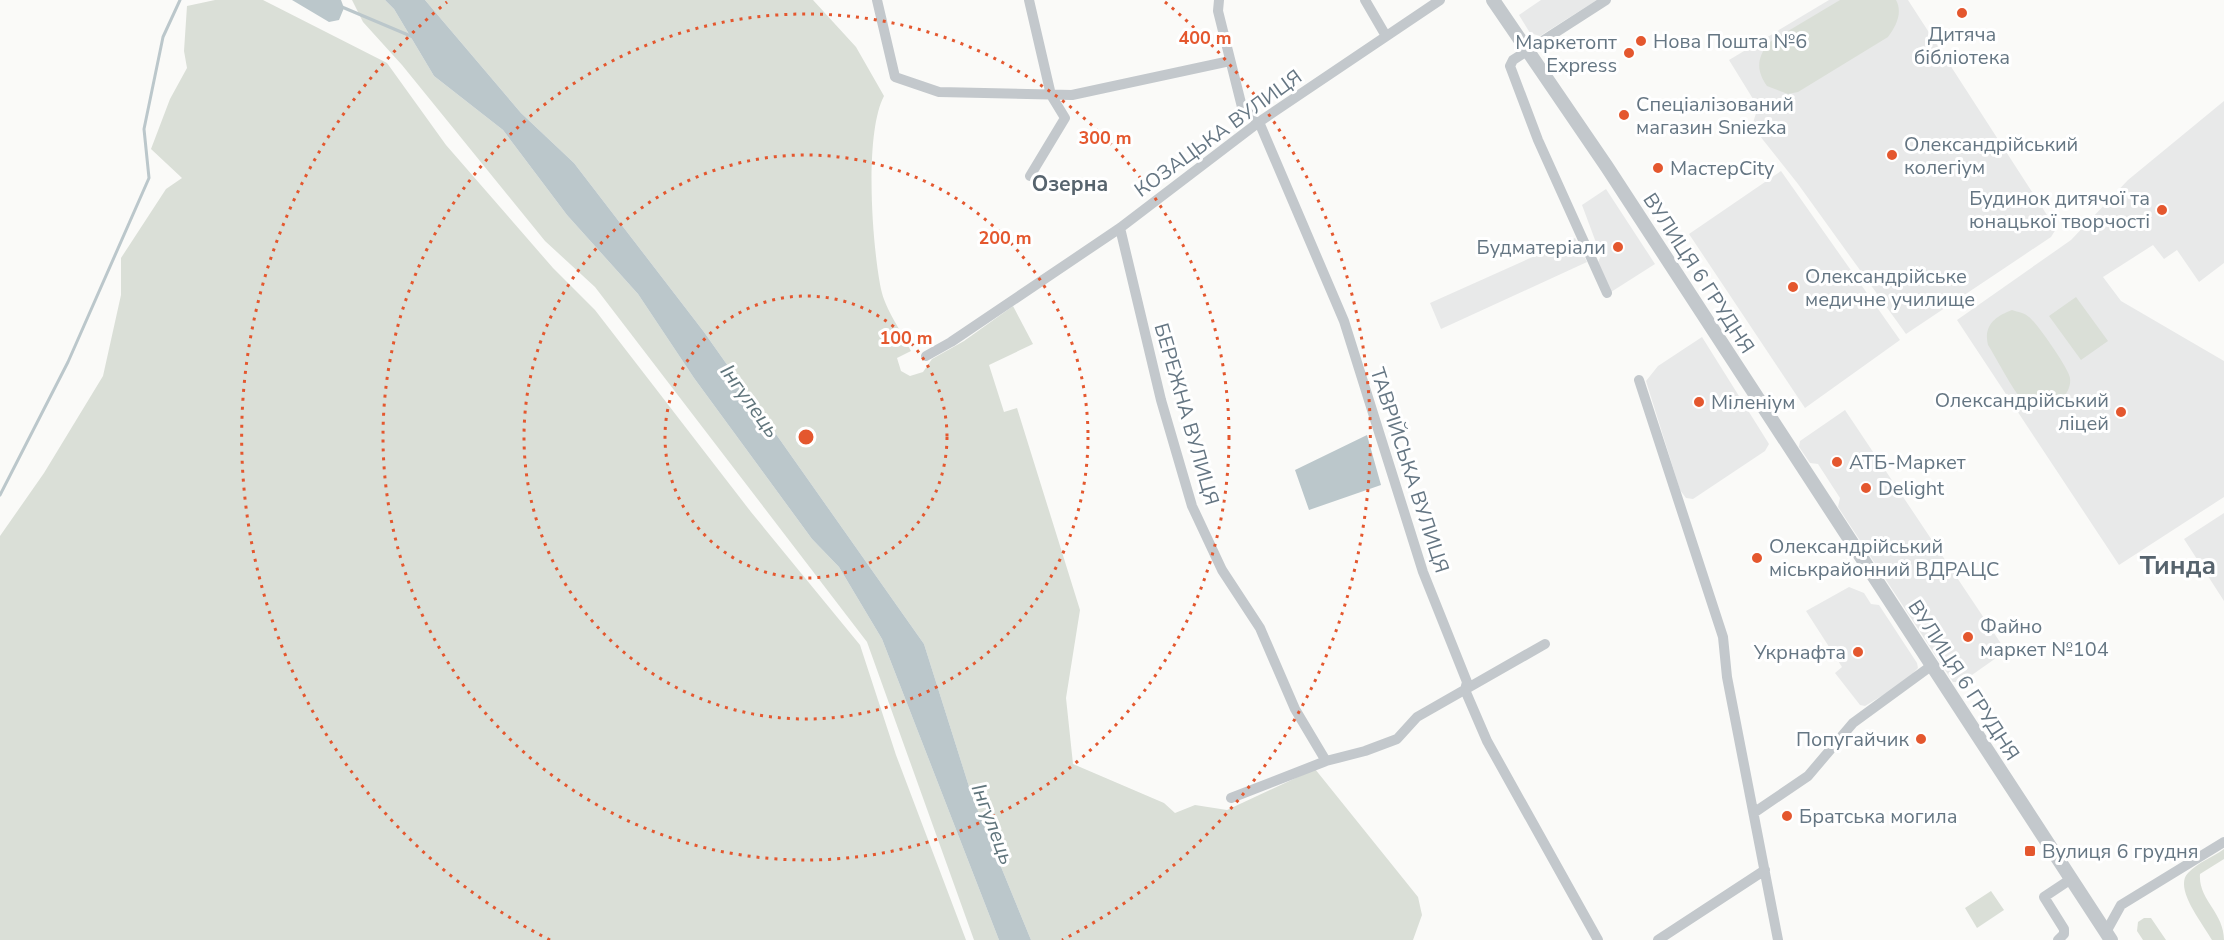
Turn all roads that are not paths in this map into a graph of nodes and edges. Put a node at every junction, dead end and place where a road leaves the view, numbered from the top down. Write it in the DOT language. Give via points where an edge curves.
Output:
graph roads {
  1 [pos="877,0"];
  2 [pos="1029,0"];
  3 [pos="1219,0"];
  4 [pos="1365,0"];
  5 [pos="1440,0"];
  6 [pos="1493,0"];
  7 [pos="1606,0"];
  8 [pos="1386,36"];
  9 [pos="1529,50"];
  10 [pos="1230,61"];
  11 [pos="1051,95"];
  12 [pos="1259,122"];
  13 [pos="1030,176"];
  14 [pos="1120,228"];
  15 [pos="1607,293"];
  16 [pos="926,356"];
  17 [pos="1639,380"];
  18 [pos="1545,644"];
  19 [pos="1931,666"];
  20 [pos="1465,690"];
  21 [pos="1326,761"];
  22 [pos="1231,798"];
  23 [pos="1755,812"];
  24 [pos="2224,842"];
  25 [pos="1765,870"];
  26 [pos="2071,879"];
  27 [pos="2108,936"];
  28 [pos="1598,940"];
  29 [pos="1658,940"];
  30 [pos="1778,940"];
  31 [pos="2058,940"];
  1 -- 11 [label="street" via="895,77 939,92"];
  2 -- 11 [label="street"];
  3 -- 10 [label="street, ТАВРІЙСЬКА ВУЛИЦЯ"];
  4 -- 8 [label="street"];
  5 -- 8 [label="street, КОЗАЦЬКА ВУЛИЦЯ"];
  6 -- 9 [label="street, ВУЛИЦЯ 6 ГРУДНЯ"];
  7 -- 9 [label="street"];
  8 -- 12 [label="street, КОЗАЦЬКА ВУЛИЦЯ"];
  9 -- 15 [label="street" via="1510,66 1538,140"];
  9 -- 19 [label="street, ВУЛИЦЯ 6 ГРУДНЯ"];
  10 -- 11 [label="street" via="1072,95"];
  10 -- 12 [label="street, ТАВРІЙСЬКА ВУЛИЦЯ" via="1242,107"];
  11 -- 13 [label="street" via="1065,118"];
  12 -- 14 [label="street, КОЗАЦЬКА ВУЛИЦЯ"];
  12 -- 20 [label="street, ТАВРІЙСЬКА ВУЛИЦЯ" via="1344,321 1396,493 1467,682"];
  14 -- 16 [label="street, КОЗАЦЬКА ВУЛИЦЯ"];
  14 -- 21 [label="street, БЕРЕЖНА ВУЛИЦЯ" via="1161,400 1192,506 1222,570 1260,628 1295,709"];
  17 -- 23 [label="street" via="1723,637 1727,677"];
  18 -- 20 [label="street"];
  19 -- 23 [label="street" via="1853,723 1808,776"];
  19 -- 26 [label="street, ВУЛИЦЯ 6 ГРУДНЯ"];
  20 -- 21 [label="street" via="1417,717 1397,739"];
  20 -- 28 [label="street, ТАВРІЙСЬКА ВУЛИЦЯ" via="1487,741"];
  21 -- 22 [label="street"];
  23 -- 25 [label="street"];
  24 -- 27 [label="street" via="2121,905"];
  25 -- 29 [label="street"];
  25 -- 30 [label="street"];
  26 -- 27 [label="street, ВУЛИЦЯ 6 ГРУДНЯ"];
  26 -- 31 [label="street" via="2044,897 2064,929"];
}
